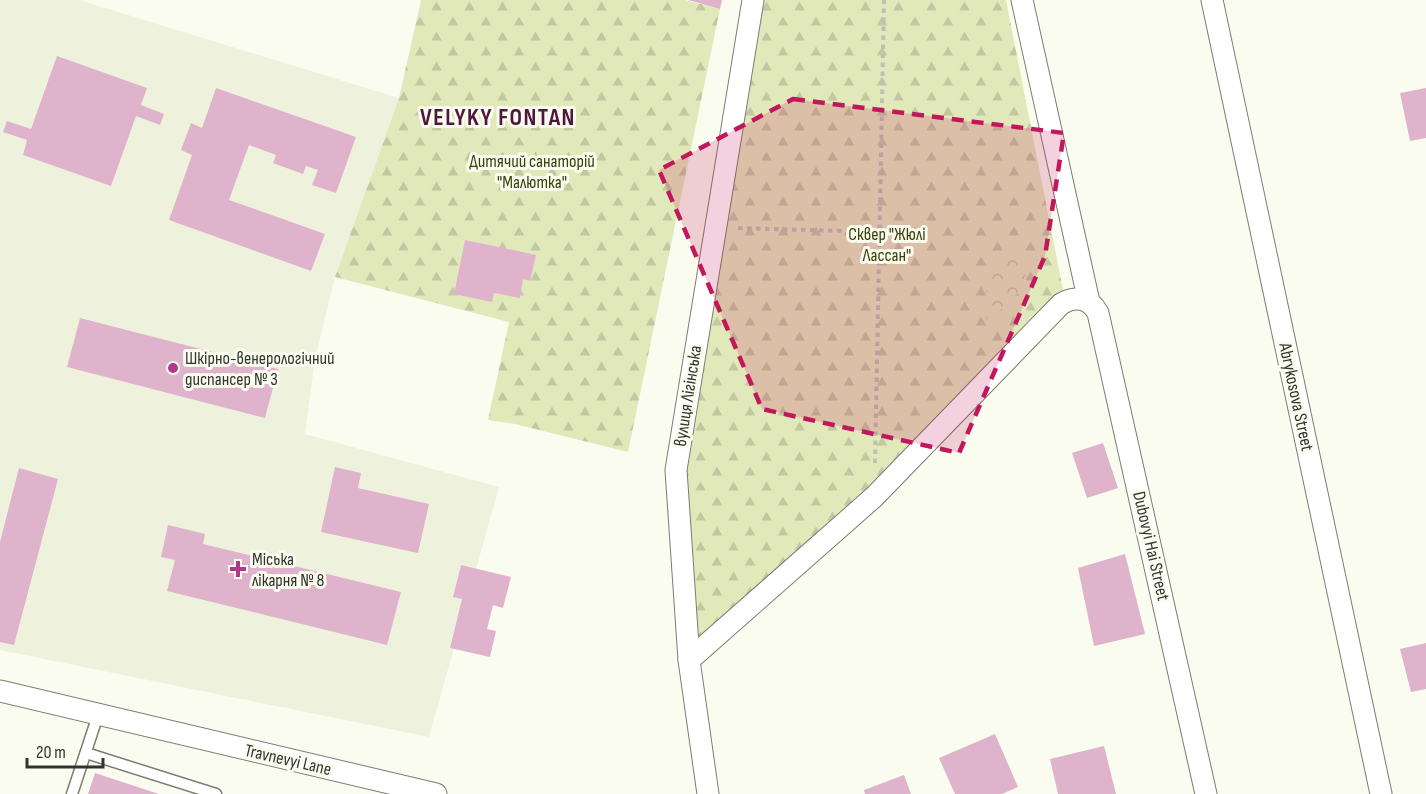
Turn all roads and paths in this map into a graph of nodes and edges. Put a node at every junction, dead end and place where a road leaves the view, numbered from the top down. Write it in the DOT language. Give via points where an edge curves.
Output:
graph roads {
  1 [pos="753,0"];
  2 [pos="884,0"];
  3 [pos="1022,0"];
  4 [pos="1212,0"];
  5 [pos="716,227"];
  6 [pos="881,232"];
  7 [pos="1089,302"];
  8 [pos="874,497"];
  9 [pos="689,660"];
  10 [pos="0,691"];
  11 [pos="98,715"];
  12 [pos="86,753"];
  13 [pos="347,784"];
  14 [pos="72,794"];
  15 [pos="216,794"];
  16 [pos="436,794"];
  17 [pos="708,794"];
  18 [pos="1206,794"];
  19 [pos="1381,794"];
  1 -- 5 [label="street, вулиця Лігінська"];
  2 -- 6 [label="path"];
  3 -- 7 [label="street, Dubovyi Hai Street"];
  4 -- 19 [label="street, Abrykosova Street"];
  5 -- 6 [label="path"];
  5 -- 9 [label="street, вулиця Лігінська" via="676,470"];
  6 -- 8 [label="path"];
  7 -- 8 [label="street" via="1074,298 1061,304"];
  7 -- 18 [label="street, Dubovyi Hai Street" via="1098,314"];
  8 -- 9 [label="street"];
  9 -- 17 [label="street, вулиця Лігінська"];
  10 -- 11 [label="street, Travnevyi Lane"];
  11 -- 12 [label="lane"];
  11 -- 13 [label="street, Travnevyi Lane"];
  12 -- 14 [label="lane"];
  12 -- 15 [label="lane"];
  13 -- 16 [label="street, Travnevyi Lane"];
}
